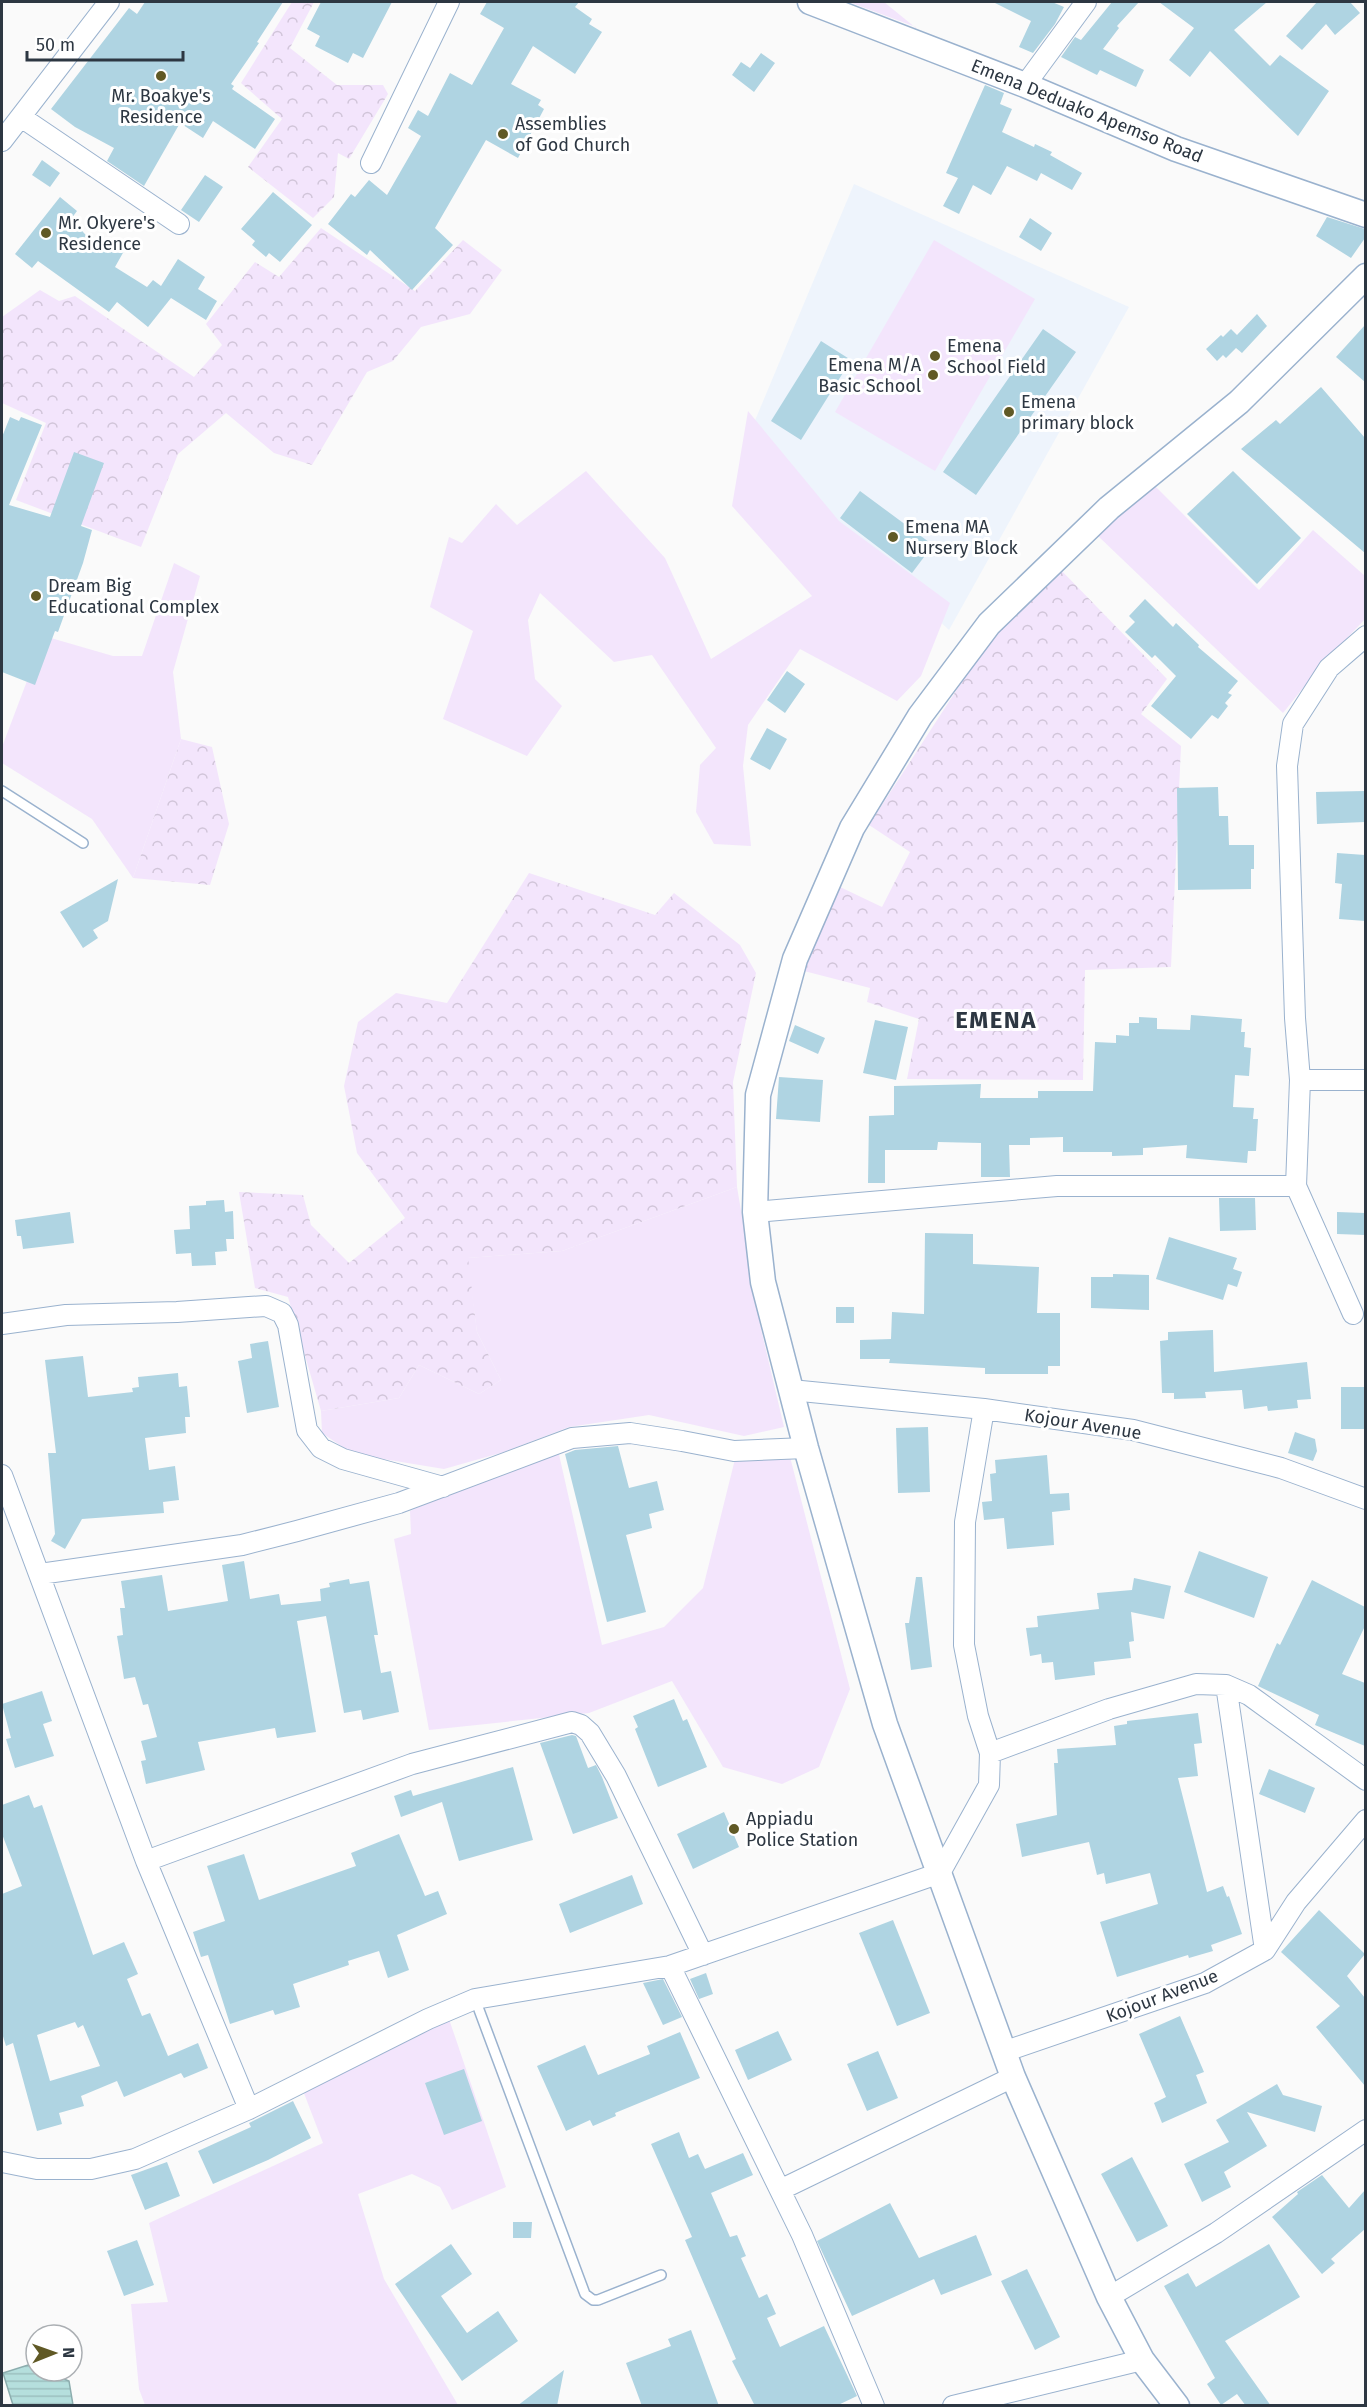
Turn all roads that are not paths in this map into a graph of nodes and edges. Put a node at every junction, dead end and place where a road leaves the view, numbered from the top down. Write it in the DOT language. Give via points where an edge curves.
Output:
graph roads {
  1 [pos="108,2"];
  2 [pos="449,2"];
  3 [pos="810,2"];
  4 [pos="1086,2"];
  5 [pos="1025,85"];
  6 [pos="21,117"];
  7 [pos="2,141"];
  8 [pos="371,163"];
  9 [pos="1365,215"];
  10 [pos="179,224"];
  11 [pos="1365,276"];
  12 [pos="1365,636"];
  13 [pos="2,791"];
  14 [pos="83,843"];
  15 [pos="1300,1080"];
  16 [pos="1365,1080"];
  17 [pos="1296,1186"];
  18 [pos="755,1212"];
  19 [pos="1353,1314"];
  20 [pos="2,1324"];
  21 [pos="791,1390"];
  22 [pos="984,1409"];
  23 [pos="806,1448"];
  24 [pos="2,1475"];
  25 [pos="443,1486"];
  26 [pos="1365,1499"];
  27 [pos="40,1574"];
  28 [pos="1226,1685"];
  29 [pos="990,1753"];
  30 [pos="1365,1780"];
  31 [pos="1365,1820"];
  32 [pos="146,1860"];
  33 [pos="940,1873"];
  34 [pos="1265,1950"];
  35 [pos="703,1955"];
  36 [pos="670,1966"];
  37 [pos="475,1999"];
  38 [pos="1003,2052"];
  39 [pos="1013,2077"];
  40 [pos="249,2109"];
  41 [pos="1365,2130"];
  42 [pos="2,2163"];
  43 [pos="780,2190"];
  44 [pos="661,2275"];
  45 [pos="1109,2297"];
  46 [pos="1142,2360"];
  47 [pos="874,2406"];
  48 [pos="953,2406"];
  49 [pos="1177,2406"];
  1 -- 6 [label="street"];
  2 -- 8 [label="street"];
  3 -- 5 [label="street, Emena Deduako Apemso Road"];
  4 -- 5 [label="street"];
  5 -- 9 [label="street, Emena Deduako Apemso Road" via="1176,150"];
  6 -- 7 [label="street"];
  6 -- 10 [label="street"];
  11 -- 18 [label="street" via="1239,402 1109,508 989,624 920,716 852,828 795,959 758,1095"];
  12 -- 15 [label="street" via="1329,668 1293,724 1287,766"];
  13 -- 14 [label="lane"];
  15 -- 16 [label="street"];
  15 -- 17 [label="street"];
  17 -- 18 [label="street" via="1057,1186"];
  17 -- 19 [label="street"];
  18 -- 21 [label="street" via="763,1282"];
  20 -- 25 [label="street" via="66,1315 266,1306 282,1313 288,1325 307,1430 321,1448 343,1459"];
  21 -- 22 [label="street, Kojour Avenue"];
  21 -- 23 [label="street"];
  22 -- 26 [label="street, Kojour Avenue" via="1133,1430 1281,1468"];
  22 -- 29 [label="street" via="965,1522 964,1645 978,1716"];
  23 -- 25 [label="street" via="734,1451 630,1434 572,1438"];
  23 -- 33 [label="street" via="885,1724"];
  24 -- 27 [label="street"];
  25 -- 27 [label="street" via="399,1503 242,1545"];
  27 -- 32 [label="street"];
  28 -- 29 [label="street" via="1196,1684 1120,1706"];
  28 -- 30 [label="street" via="1249,1695"];
  28 -- 34 [label="street"];
  29 -- 33 [label="street" via="989,1785"];
  31 -- 34 [label="street, Kojour Avenue" via="1296,1902"];
  32 -- 35 [label="street" via="412,1764 572,1722 590,1733 616,1776"];
  32 -- 40 [label="street"];
  33 -- 35 [label="street"];
  33 -- 38 [label="street"];
  34 -- 38 [label="street, Kojour Avenue" via="1205,1983"];
  35 -- 36 [label="street"];
  36 -- 37 [label="street"];
  36 -- 43 [label="street"];
  37 -- 40 [label="street"];
  37 -- 44 [label="lane" via="585,2294 598,2300"];
  38 -- 39 [label="street"];
  39 -- 43 [label="street"];
  39 -- 45 [label="street"];
  40 -- 42 [label="street" via="135,2159 91,2169 37,2169"];
  41 -- 45 [label="street" via="1216,2233"];
  43 -- 47 [label="street"];
  45 -- 46 [label="street"];
  46 -- 48 [label="street"];
  46 -- 49 [label="street"];
}
